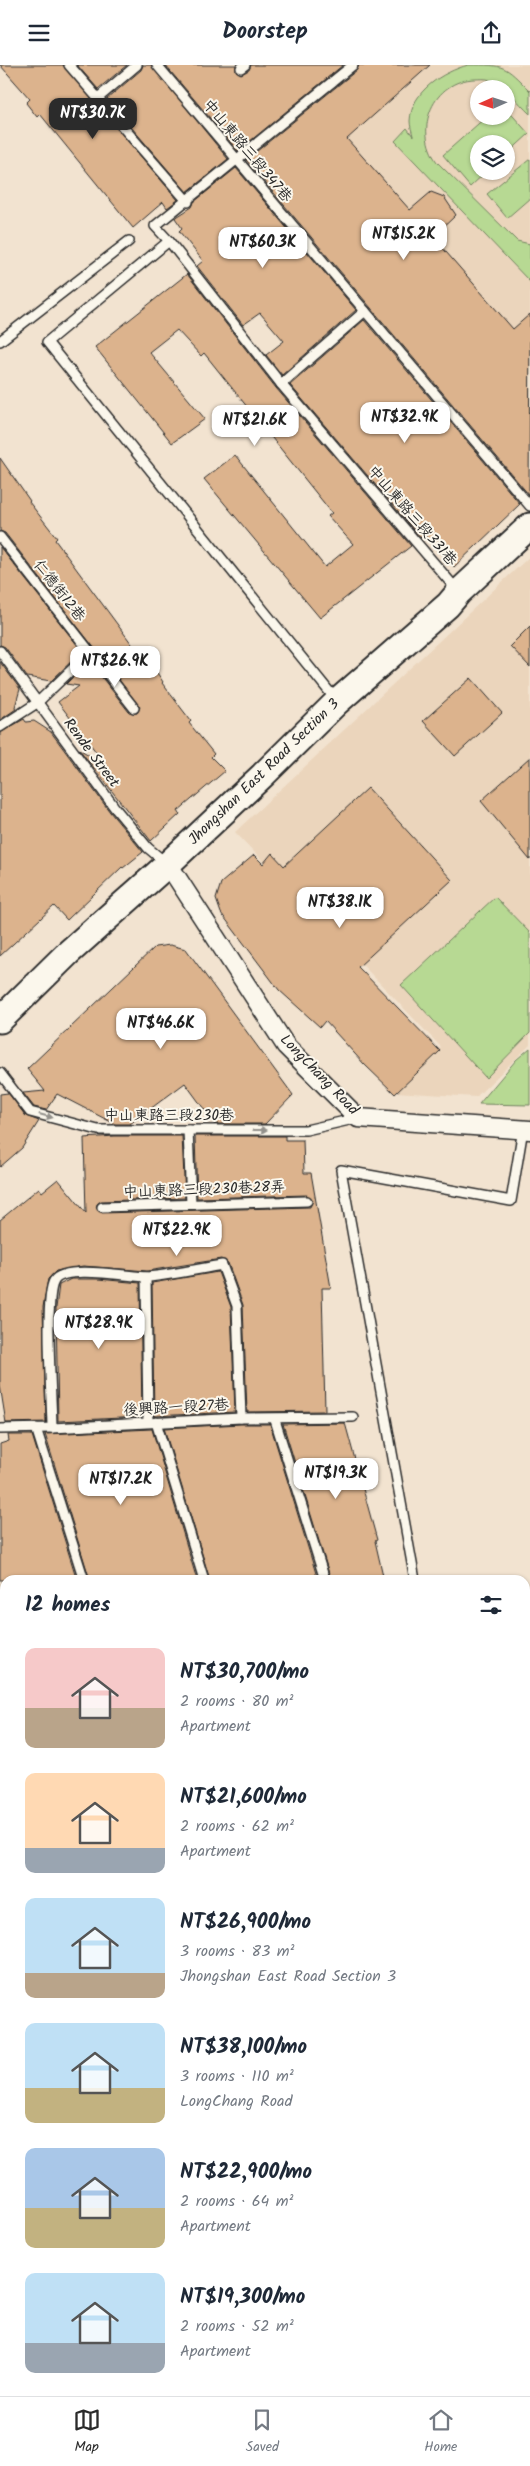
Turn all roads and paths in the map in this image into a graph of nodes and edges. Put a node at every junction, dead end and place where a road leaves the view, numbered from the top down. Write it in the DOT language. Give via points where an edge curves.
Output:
graph roads {
  1 [pos="69,65"];
  2 [pos="137,65"];
  3 [pos="157,65"];
  4 [pos="353,65"];
  5 [pos="98,98"];
  6 [pos="238,161"];
  7 [pos="188,201"];
  8 [pos="129,241"];
  9 [pos="169,241"];
  10 [pos="364,311"];
  11 [pos="0,341"];
  12 [pos="281,384"];
  13 [pos="530,507"];
  14 [pos="530,526"];
  15 [pos="0,537"];
  16 [pos="459,592"];
  17 [pos="0,651"];
  18 [pos="90,652"];
  19 [pos="337,702"];
  20 [pos="37,703"];
  21 [pos="134,708"];
  22 [pos="0,727"];
  23 [pos="168,864"];
  24 [pos="0,1020"];
  25 [pos="0,1073"];
  26 [pos="358,1118"];
  27 [pos="526,1129"];
  28 [pos="188,1130"];
  29 [pos="306,1201"];
  30 [pos="191,1204"];
  31 [pos="102,1207"];
  32 [pos="146,1277"];
  33 [pos="353,1417"];
  34 [pos="241,1419"];
  35 [pos="275,1420"];
  36 [pos="152,1422"];
  37 [pos="36,1428"];
  38 [pos="52,1428"];
  39 [pos="0,1429"];
  40 [pos="82,1575"];
  41 [pos="202,1575"];
  42 [pos="323,1575"];
  43 [pos="414,1575"];
  1 -- 5 [label="lane"];
  2 -- 5 [label="lane"];
  3 -- 6 [label="lane, 中山東路三段347巷"];
  4 -- 6 [label="lane"];
  5 -- 7 [label="lane"];
  6 -- 7 [label="lane"];
  6 -- 10 [label="lane, 中山東路三段347巷"];
  7 -- 9 [label="lane, 中山東路三段331巷" via="155,226"];
  8 -- 11 [label="lane"];
  9 -- 12 [label="lane, 中山東路三段331巷"];
  9 -- 19 [label="lane" via="47,342"];
  10 -- 12 [label="lane"];
  10 -- 13 [label="lane, 中山東路三段347巷"];
  12 -- 16 [label="lane, 中山東路三段331巷"];
  14 -- 16 [label="main road, Jhongshan East Road Section 3"];
  15 -- 18 [label="lane, 仁德街12巷"];
  16 -- 19 [label="main road, Jhongshan East Road Section 3"];
  17 -- 20 [label="lane, Rende Street"];
  18 -- 20 [label="lane"];
  18 -- 21 [label="lane, 仁德街12巷"];
  19 -- 23 [label="main road, Jhongshan East Road Section 3"];
  20 -- 22 [label="lane"];
  20 -- 23 [label="lane, Rende Street" via="143,841"];
  23 -- 24 [label="main road, Jhongshan East Road Section 3" via="68,953"];
  23 -- 26 [label="street, LongChang Road" via="286,1046"];
  25 -- 28 [label="lane, 中山東路三段230巷, one-way" via="30,1112 98,1130"];
  26 -- 27 [label="street, LongChang Road"];
  28 -- 26 [label="lane, 中山東路三段230巷, one-way" via="306,1130"];
  27 -- 43 [label="lane" via="512,1201 341,1170"];
  28 -- 30 [label="lane"];
  29 -- 30 [label="lane, 中山東路三段230巷28弄"];
  30 -- 31 [label="lane, 中山東路三段230巷28弄"];
  32 -- 34 [label="lane" via="222,1265 237,1306"];
  32 -- 36 [label="lane"];
  32 -- 38 [label="lane" via="102,1272 74,1273 54,1281 49,1303"];
  33 -- 35 [label="lane, 後興路一段27巷"];
  34 -- 35 [label="lane, 後興路一段27巷"];
  34 -- 36 [label="lane, 後興路一段27巷"];
  35 -- 42 [label="lane"];
  36 -- 38 [label="lane, 後興路一段27巷"];
  36 -- 41 [label="lane"];
  37 -- 38 [label="lane, 後興路一段27巷"];
  37 -- 39 [label="lane, 後興路一段27巷"];
  37 -- 40 [label="lane"];
}
